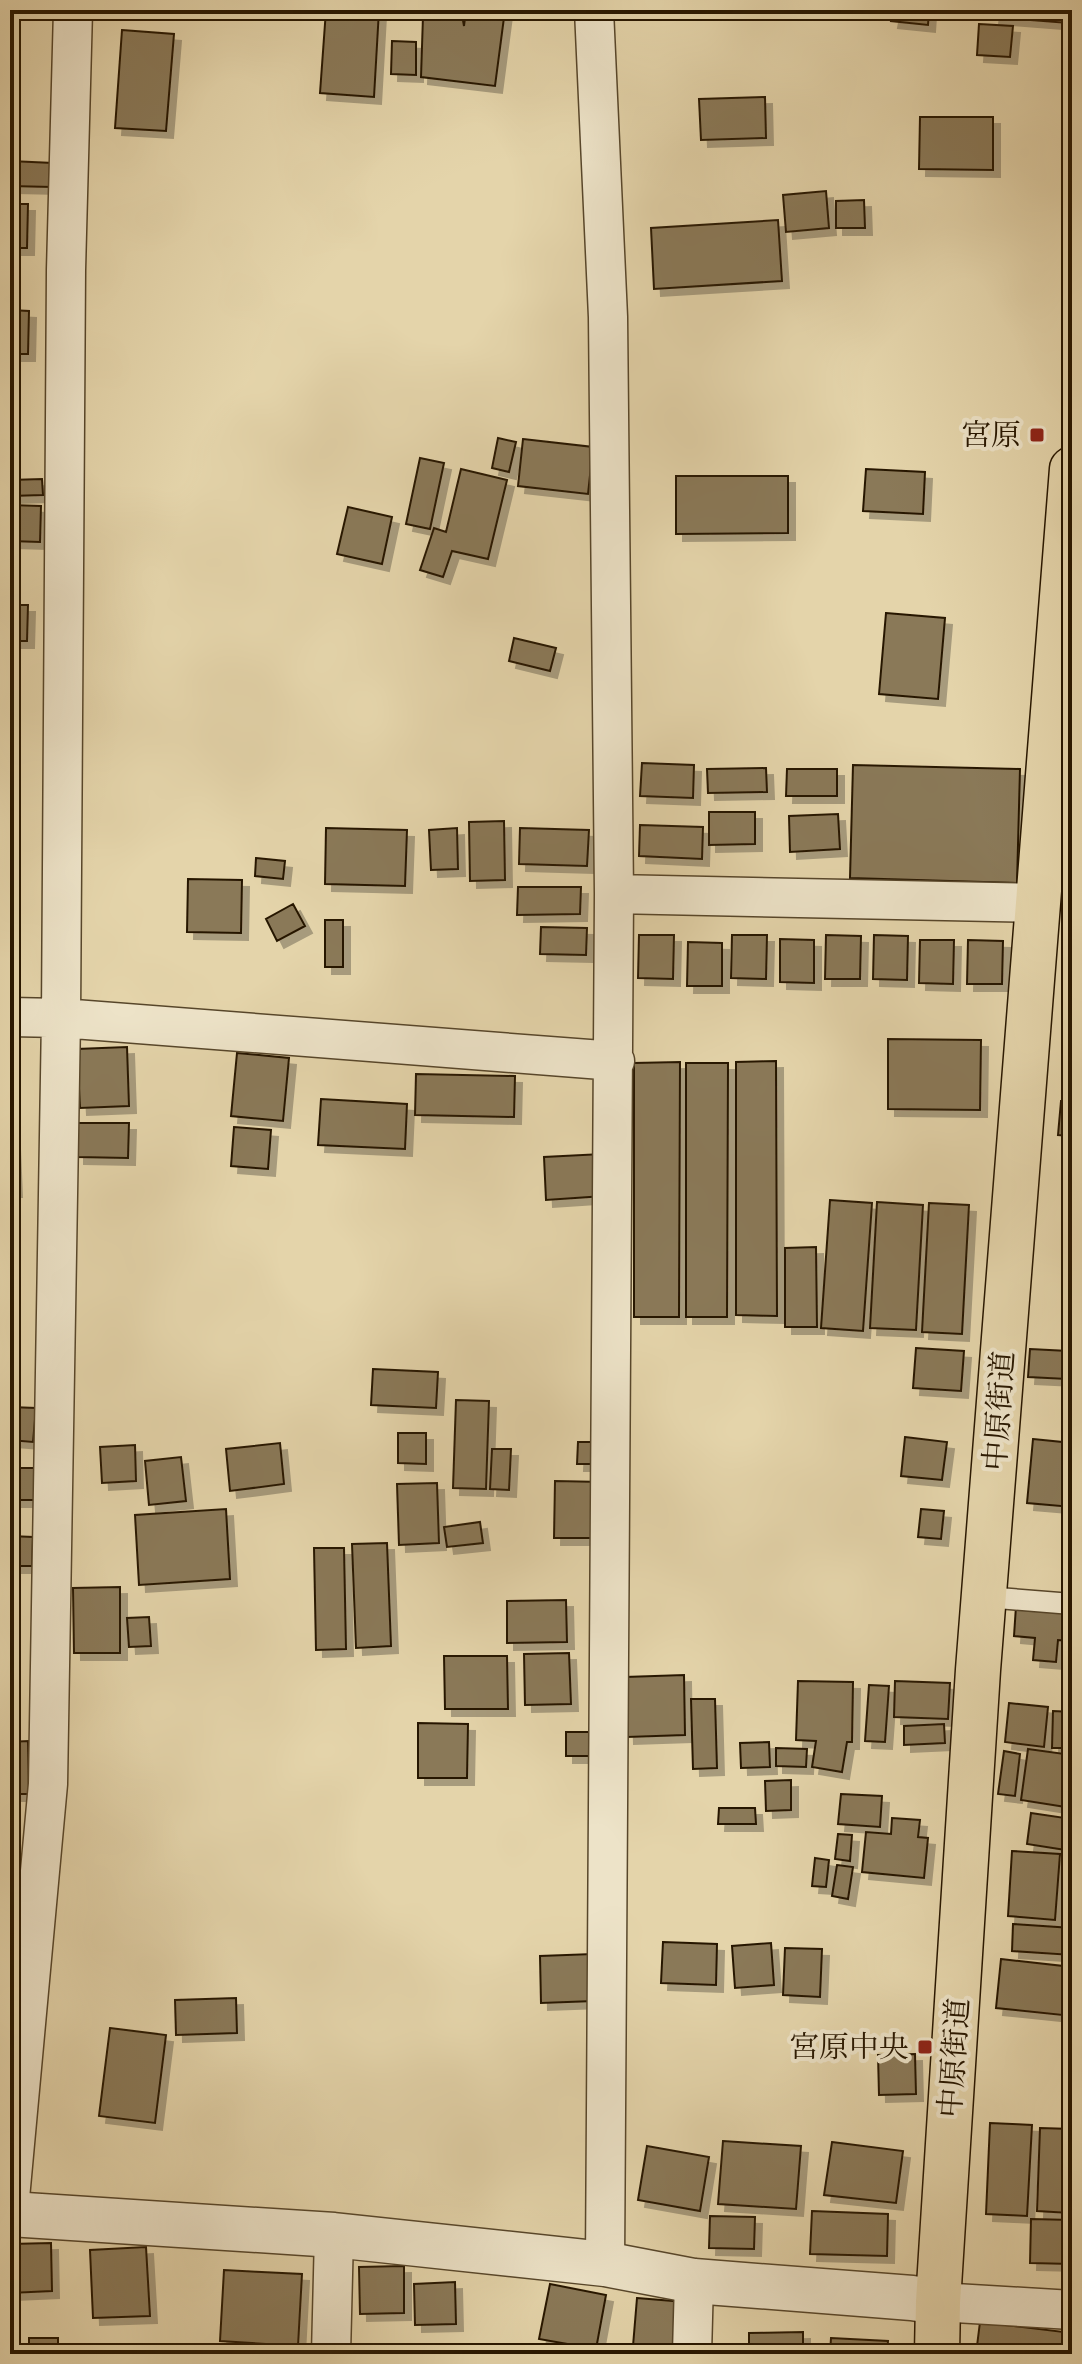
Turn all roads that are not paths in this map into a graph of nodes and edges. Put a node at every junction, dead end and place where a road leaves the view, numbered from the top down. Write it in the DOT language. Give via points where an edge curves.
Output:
graph roads {
  1 [pos="73,10"];
  2 [pos="594,10"];
  3 [pos="1072,469"];
  4 [pos="614,894"];
  5 [pos="1038,903"];
  6 [pos="10,1017"];
  7 [pos="61,1018"];
  8 [pos="615,1061"];
  9 [pos="985,1597"];
  10 [pos="1072,1604"];
  11 [pos="10,2198"];
  12 [pos="10,2214"];
  13 [pos="334,2235"];
  14 [pos="605,2264"];
  15 [pos="694,2281"];
  16 [pos="938,2302"];
  17 [pos="1072,2310"];
  18 [pos="331,2354"];
  19 [pos="692,2354"];
  20 [pos="937,2354"];
  1 -- 7 [label="street"];
  2 -- 4 [label="street" via="608,317"];
  3 -- 5 [label="main road, 中原街道"];
  4 -- 5 [label="street"];
  4 -- 8 [label="street"];
  5 -- 9 [label="main road, 中原街道"];
  6 -- 7 [label="street"];
  7 -- 8 [label="street"];
  7 -- 11 [label="street" via="48,1784"];
  8 -- 14 [label="street"];
  9 -- 10 [label="lane"];
  9 -- 16 [label="main road, 中原街道"];
  12 -- 13 [label="street"];
  13 -- 14 [label="street"];
  13 -- 18 [label="street"];
  14 -- 15 [label="street"];
  15 -- 16 [label="street"];
  15 -- 19 [label="street"];
  16 -- 17 [label="street"];
  16 -- 20 [label="main road, 中原街道"];
}
